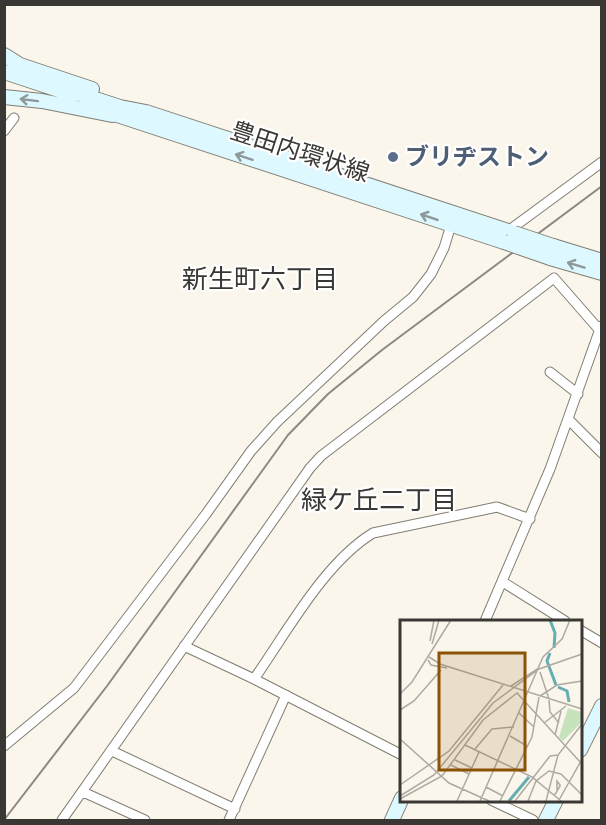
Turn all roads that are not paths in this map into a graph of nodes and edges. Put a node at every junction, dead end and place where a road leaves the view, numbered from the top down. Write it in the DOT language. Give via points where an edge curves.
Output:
graph roads {
  1 [pos="4,55"];
  2 [pos="4,72"];
  3 [pos="68,93"];
  4 [pos="4,97"];
  5 [pos="146,112"];
  6 [pos="122,117"];
  7 [pos="14,118"];
  8 [pos="4,131"];
  9 [pos="602,162"];
  10 [pos="451,225"];
  11 [pos="509,235"];
  12 [pos="552,252"];
  13 [pos="602,261"];
  14 [pos="602,273"];
  15 [pos="601,329"];
  16 [pos="550,372"];
  17 [pos="578,394"];
  18 [pos="568,419"];
  19 [pos="602,453"];
  20 [pos="530,519"];
  21 [pos="502,582"];
  22 [pos="484,620"];
  23 [pos="563,620"];
  24 [pos="582,631"];
  25 [pos="602,643"];
  26 [pos="184,646"];
  27 [pos="254,679"];
  28 [pos="286,695"];
  29 [pos="602,706"];
  30 [pos="4,746"];
  31 [pos="582,746"];
  32 [pos="112,751"];
  33 [pos="400,754"];
  34 [pos="83,792"];
  35 [pos="401,801"];
  36 [pos="493,801"];
  37 [pos="556,801"];
  38 [pos="235,809"];
  39 [pos="62,820"];
  40 [pos="145,820"];
  41 [pos="229,820"];
  42 [pos="392,820"];
  43 [pos="533,820"];
  44 [pos="546,820"];
  1 -- 5 [label="street" via="20,65 122,99"];
  2 -- 3 [label="street"];
  3 -- 5 [label="street"];
  3 -- 6 [label="street"];
  6 -- 4 [label="street, one-way"];
  5 -- 11 [label="street, 豊田内環状線"];
  10 -- 6 [label="street, 豊田内環状線, one-way"];
  7 -- 8 [label="street"];
  9 -- 11 [label="street"];
  10 -- 11 [label="street, 豊田内環状線"];
  10 -- 30 [label="street" via="431,274 413,297 277,422 251,451 74,688"];
  11 -- 12 [label="street, 豊田内環状線, bridge"];
  12 -- 13 [label="street, 豊田内環状線"];
  14 -- 12 [label="street, 豊田内環状線, one-way"];
  15 -- 17 [label="street"];
  15 -- 26 [label="street" via="554,278 321,456"];
  16 -- 17 [label="street"];
  17 -- 18 [label="street"];
  18 -- 19 [label="street"];
  18 -- 20 [label="street"];
  20 -- 21 [label="street"];
  20 -- 27 [label="street" via="497,507 373,533 357,543 322,580"];
  21 -- 22 [label="street"];
  21 -- 23 [label="street"];
  24 -- 25 [label="street"];
  26 -- 27 [label="street"];
  26 -- 32 [label="street"];
  27 -- 28 [label="street"];
  28 -- 33 [label="street"];
  28 -- 38 [label="street"];
  29 -- 31 [label="street"];
  32 -- 34 [label="street"];
  32 -- 38 [label="street"];
  34 -- 39 [label="street"];
  34 -- 40 [label="street"];
  35 -- 42 [label="street"];
  36 -- 43 [label="street"];
  37 -- 44 [label="street"];
  38 -- 41 [label="street"];
}
